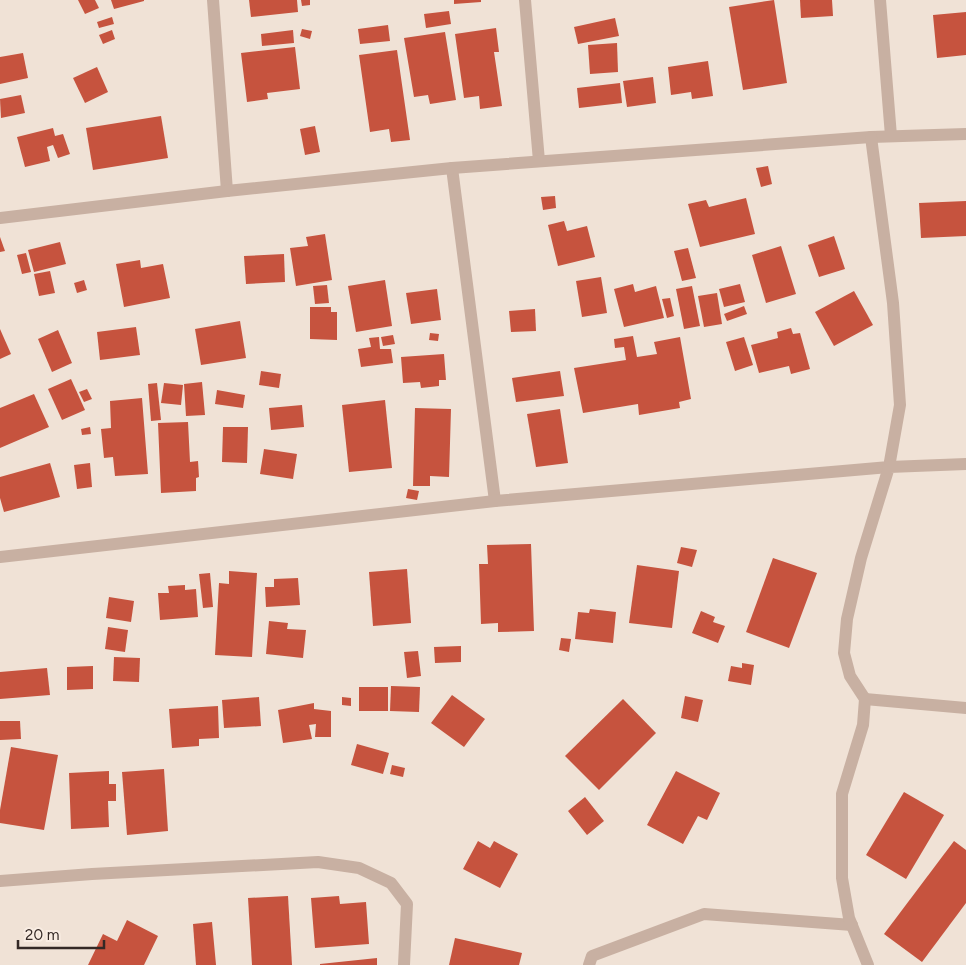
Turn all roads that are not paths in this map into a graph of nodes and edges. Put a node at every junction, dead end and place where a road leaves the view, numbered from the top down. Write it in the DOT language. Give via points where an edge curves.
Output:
graph roads {
  1 [pos="213,0"];
  2 [pos="525,0"];
  3 [pos="880,0"];
  4 [pos="966,134"];
  5 [pos="891,136"];
  6 [pos="871,137"];
  7 [pos="539,161"];
  8 [pos="452,168"];
  9 [pos="226,191"];
  10 [pos="0,218"];
  11 [pos="966,464"];
  12 [pos="889,467"];
  13 [pos="495,501"];
  14 [pos="0,557"];
  15 [pos="866,699"];
  16 [pos="966,708"];
  17 [pos="0,881"];
  18 [pos="852,925"];
  19 [pos="404,965"];
  20 [pos="589,965"];
  21 [pos="868,965"];
  1 -- 9 [label="street"];
  2 -- 7 [label="street"];
  3 -- 5 [label="street"];
  4 -- 5 [label="street"];
  5 -- 6 [label="street"];
  6 -- 7 [label="street"];
  6 -- 12 [label="street" via="893,303 900,405"];
  7 -- 8 [label="street"];
  8 -- 9 [label="street"];
  8 -- 13 [label="street"];
  9 -- 10 [label="street"];
  11 -- 12 [label="street"];
  12 -- 13 [label="street"];
  12 -- 15 [label="street" via="861,558 847,619 844,653 850,676"];
  13 -- 14 [label="street"];
  15 -- 16 [label="street"];
  15 -- 18 [label="street" via="863,725 842,794 842,878"];
  17 -- 19 [label="street" via="318,862 359,868 391,882 407,904"];
  18 -- 20 [label="street" via="704,914 592,956"];
  18 -- 21 [label="street"];
}
